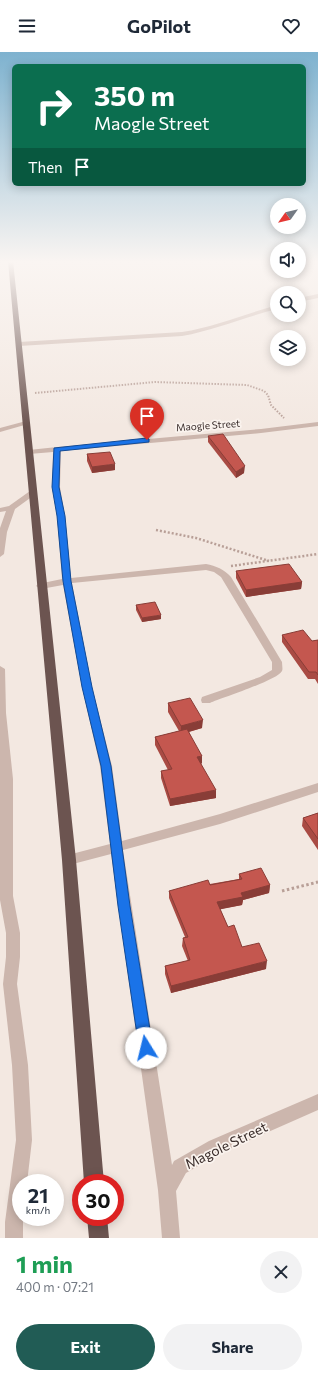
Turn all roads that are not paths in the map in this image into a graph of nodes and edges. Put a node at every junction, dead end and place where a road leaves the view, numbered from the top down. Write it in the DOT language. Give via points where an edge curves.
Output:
graph roads {
  1 [pos="16,316"];
  2 [pos="242,316"];
  3 [pos="19,344"];
  4 [pos="26,423"];
  5 [pos="318,424"];
  6 [pos="0,430"];
  7 [pos="57,449"];
  8 [pos="28,452"];
  9 [pos="32,493"];
  10 [pos="11,508"];
  11 [pos="0,510"];
  12 [pos="0,554"];
  13 [pos="67,581"];
  14 [pos="41,586"];
  15 [pos="0,670"];
  16 [pos="206,700"];
  17 [pos="318,787"];
  18 [pos="117,847"];
  19 [pos="69,860"];
  20 [pos="318,1102"];
  21 [pos="93,1174"];
  22 [pos="167,1190"];
  23 [pos="98,1226"];
  24 [pos="14,1238"];
  25 [pos="99,1238"];
  26 [pos="171,1238"];
  1 -- 3 [label="highway"];
  2 -- 3 [label="street" via="204,330 182,334"];
  3 -- 4 [label="highway"];
  4 -- 6 [label="street"];
  4 -- 8 [label="highway"];
  5 -- 7 [label="street, Maogle Street"];
  7 -- 8 [label="street, Maogle Street"];
  7 -- 13 [label="street" via="56,487"];
  8 -- 9 [label="highway"];
  9 -- 10 [label="street"];
  9 -- 14 [label="highway"];
  10 -- 11 [label="street"];
  10 -- 12 [label="street" via="3,532"];
  13 -- 14 [label="street"];
  13 -- 16 [label="street" via="184,568 217,568 226,577 278,662 277,671 264,679"];
  13 -- 18 [label="street" via="87,687 106,766"];
  14 -- 19 [label="highway"];
  15 -- 24 [label="street" via="7,779 6,896 13,933 10,984 20,1065 24,1140"];
  17 -- 18 [label="street" via="220,819"];
  18 -- 19 [label="street"];
  18 -- 22 [label="street"];
  19 -- 21 [label="highway"];
  20 -- 22 [label="street, Magole Street" via="215,1147 180,1167"];
  22 -- 26 [label="street"];
  23 -- 25 [label="highway"];
}
